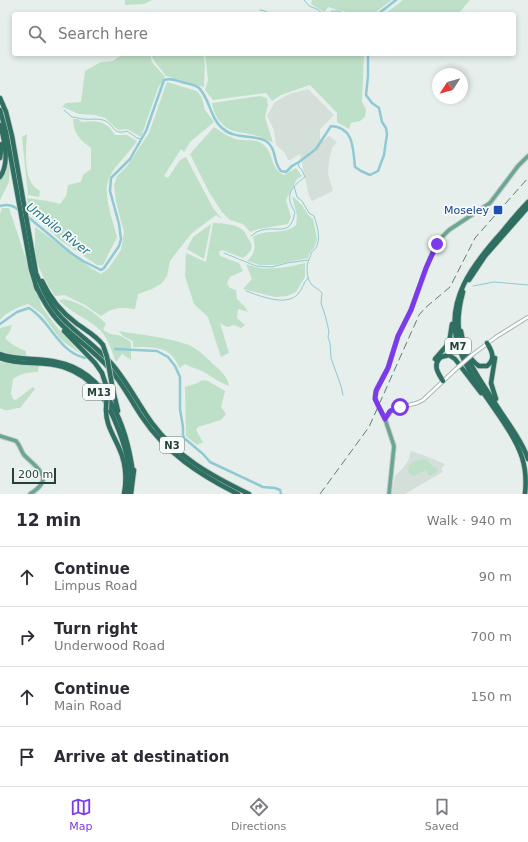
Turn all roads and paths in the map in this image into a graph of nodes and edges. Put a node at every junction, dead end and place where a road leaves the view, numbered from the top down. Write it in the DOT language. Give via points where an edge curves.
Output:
graph roads {
  1 [pos="0,98"];
  2 [pos="0,110"];
  3 [pos="0,125"];
  4 [pos="0,128"];
  5 [pos="528,156"];
  6 [pos="0,158"];
  7 [pos="0,177"];
  8 [pos="20,193"];
  9 [pos="528,202"];
  10 [pos="528,207"];
  11 [pos="30,250"];
  12 [pos="33,260"];
  13 [pos="466,279"];
  14 [pos="36,286"];
  15 [pos="463,293"];
  16 [pos="528,318"];
  17 [pos="488,342"];
  18 [pos="0,354"];
  19 [pos="0,358"];
  20 [pos="442,382"];
  21 [pos="385,419"];
  22 [pos="506,425"];
  23 [pos="513,430"];
  24 [pos="0,436"];
  25 [pos="528,459"];
  26 [pos="133,473"];
  27 [pos="30,494"];
  28 [pos="124,494"];
  29 [pos="127,494"];
  30 [pos="131,494"];
  31 [pos="238,494"];
  32 [pos="249,494"];
  33 [pos="389,494"];
  34 [pos="525,494"];
  1 -- 8 [label="highway, N3" via="10,127"];
  2 -- 8 [label="highway, N3"];
  3 -- 7 [label="highway" via="5,152"];
  4 -- 6 [label="highway"];
  5 -- 21 [label="main road" via="490,203 449,230 433,251 411,310 398,336 388,368 376,391 375,399"];
  8 -- 11 [label="highway, N3"];
  9 -- 13 [label="highway, M7" via="480,257"];
  10 -- 15 [label="highway, M7" via="479,263"];
  11 -- 12 [label="highway, N3"];
  11 -- 14 [label="highway, N3"];
  12 -- 26 [label="highway, bridge" via="43,284 60,308 103,345 117,408 131,448"];
  12 -- 32 [label="highway, N3" via="40,284 54,309 111,363 161,435 196,466"];
  13 -- 20 [label="highway" via="460,287 456,301 449,343 434,362 435,371"];
  13 -- 22 [label="highway, M7" via="456,308 457,341 467,366"];
  14 -- 28 [label="highway, bridge" via="52,318 102,373 106,385 108,424 124,462"];
  14 -- 31 [label="highway, N3" via="59,322 114,374 142,418 167,447 184,463"];
  15 -- 17 [label="highway" via="460,315 462,335 466,349 476,365 489,364 493,357"];
  15 -- 23 [label="highway, M7" via="458,324 463,350"];
  16 -- 17 [label="street"];
  17 -- 20 [label="street, bridge"];
  17 -- 23 [label="highway" via="495,357 492,390"];
  18 -- 26 [label="highway, M13" via="12,358 59,362 80,371 96,382 114,407 130,450"];
  19 -- 29 [label="highway, M13" via="12,362 45,363 64,367 80,374 95,387 110,409 126,452 129,474"];
  20 -- 21 [label="street" via="420,402 392,410"];
  20 -- 22 [label="highway" via="436,363 441,357 449,355 455,359"];
  21 -- 33 [label="main road" via="394,449"];
  22 -- 34 [label="highway, M7" via="524,457 527,473"];
  23 -- 25 [label="highway, M7"];
  24 -- 27 [label="main road" via="16,441 40,471 43,479 41,485"];
  26 -- 30 [label="highway, M13"];
}
